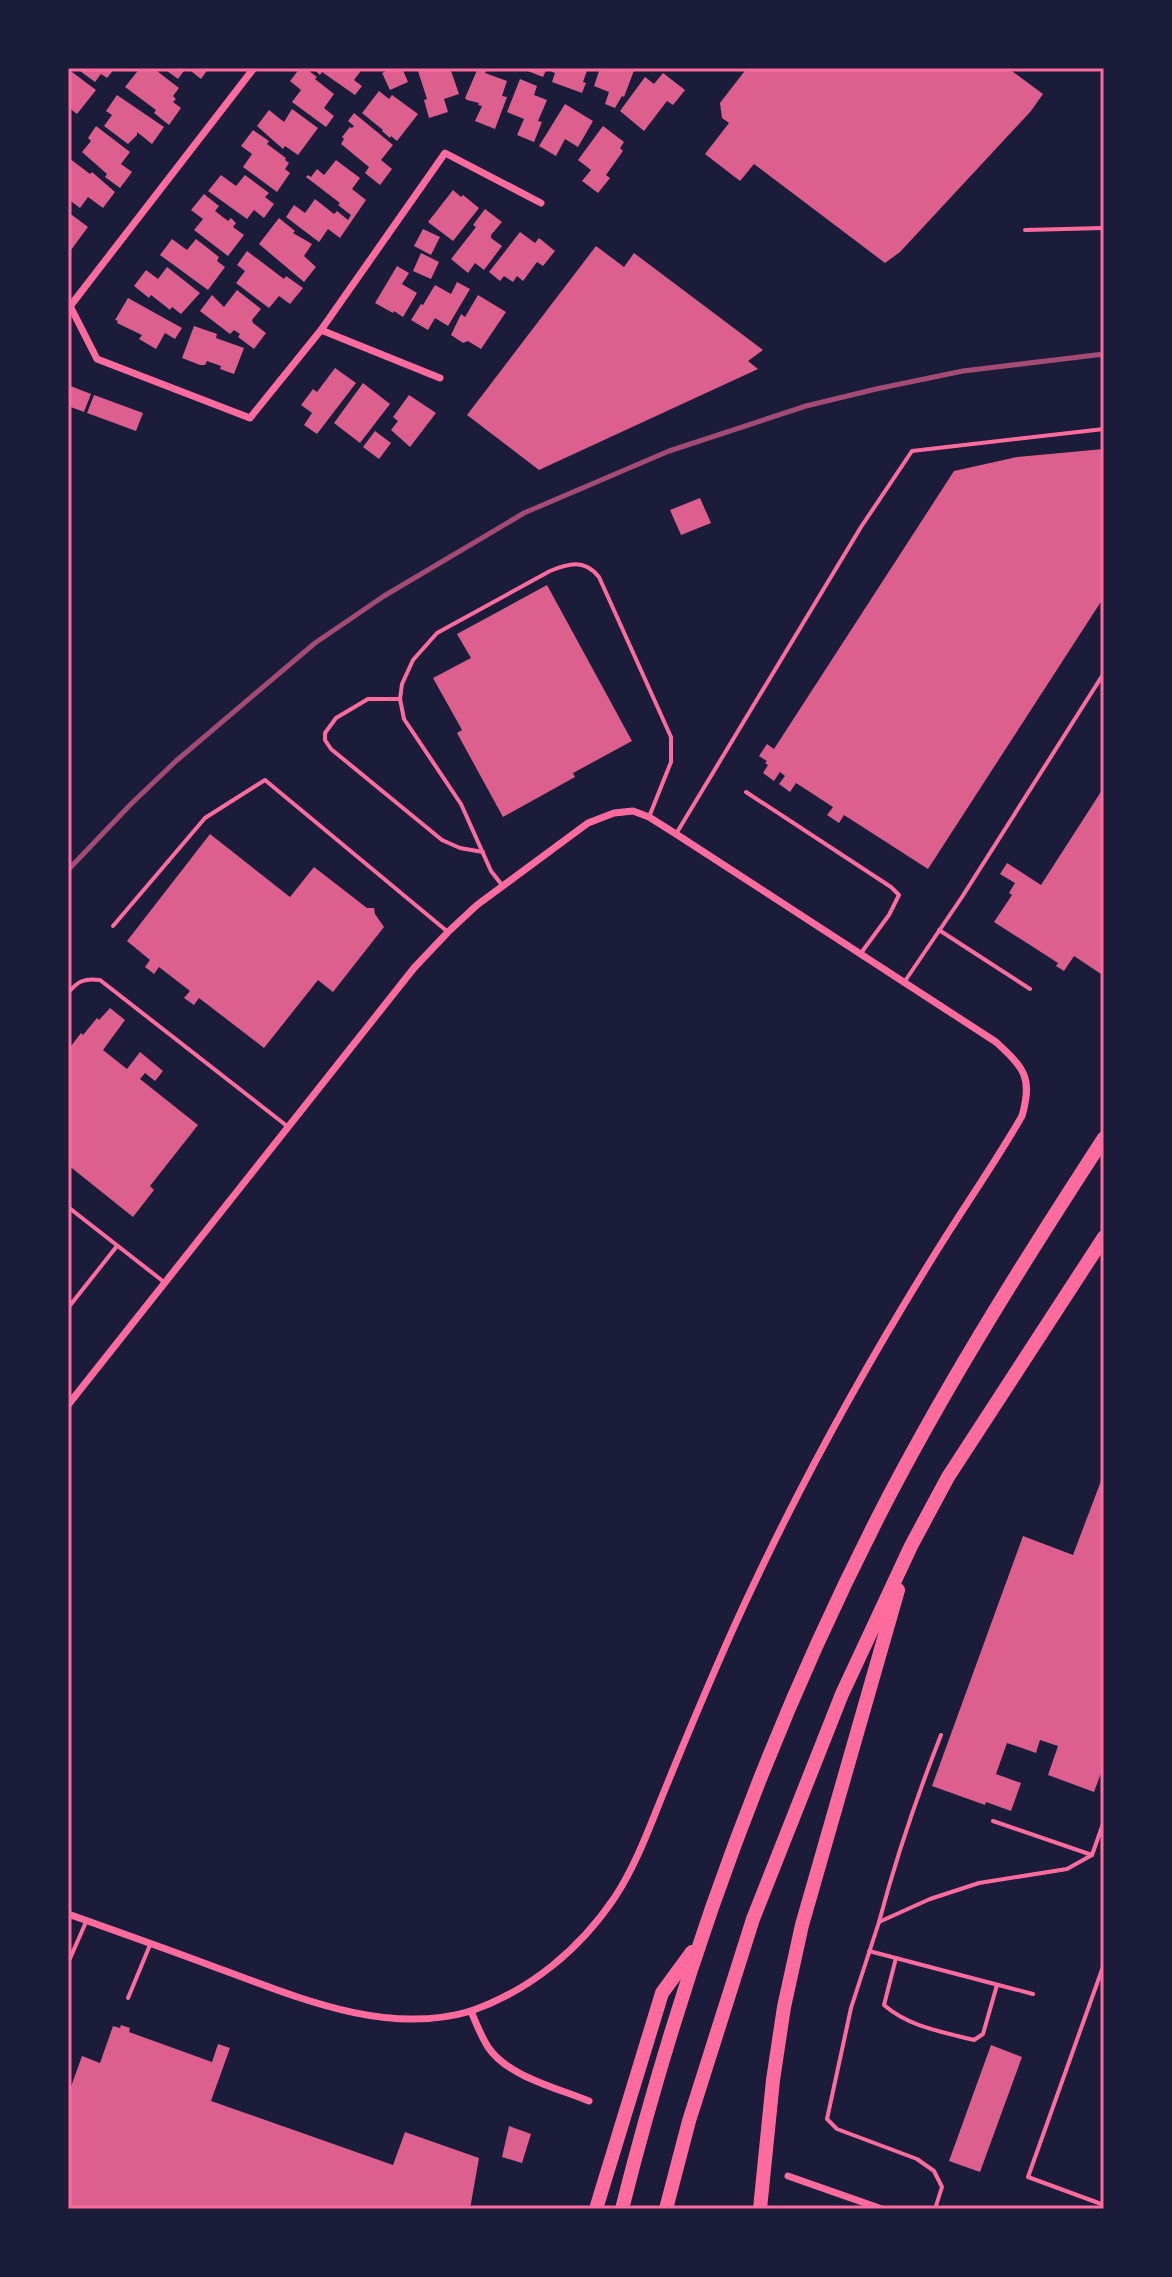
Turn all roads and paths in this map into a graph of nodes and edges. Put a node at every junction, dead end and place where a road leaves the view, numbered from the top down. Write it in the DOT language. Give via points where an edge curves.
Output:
graph roads {
  1 [pos="254,68"];
  2 [pos="541,203"];
  3 [pos="1104,228"];
  4 [pos="1025,230"];
  5 [pos="69,304"];
  6 [pos="321,330"];
  7 [pos="440,378"];
  8 [pos="1104,429"];
  9 [pos="1104,673"];
  10 [pos="400,699"];
  11 [pos="746,792"];
  12 [pos="649,817"];
  13 [pos="676,834"];
  14 [pos="483,852"];
  15 [pos="502,885"];
  16 [pos="113,926"];
  17 [pos="939,930"];
  18 [pos="448,932"];
  19 [pos="861,953"];
  20 [pos="905,981"];
  21 [pos="1030,989"];
  22 [pos="68,993"];
  23 [pos="287,1126"];
  24 [pos="1104,1138"];
  25 [pos="68,1207"];
  26 [pos="1104,1237"];
  27 [pos="117,1246"];
  28 [pos="166,1284"];
  29 [pos="68,1308"];
  30 [pos="68,1405"];
  31 [pos="911,1546"];
  32 [pos="941,1735"];
  33 [pos="993,1821"];
  34 [pos="1104,1821"];
  35 [pos="1092,1855"];
  36 [pos="68,1914"];
  37 [pos="87,1921"];
  38 [pos="879,1922"];
  39 [pos="699,1942"];
  40 [pos="150,1943"];
  41 [pos="869,1951"];
  42 [pos="896,1958"];
  43 [pos="68,1963"];
  44 [pos="1104,1964"];
  45 [pos="997,1985"];
  46 [pos="1033,1994"];
  47 [pos="128,1998"];
  48 [pos="471,2011"];
  49 [pos="589,2101"];
  50 [pos="788,2176"];
  51 [pos="1104,2205"];
  52 [pos="596,2209"];
  53 [pos="622,2209"];
  54 [pos="666,2209"];
  55 [pos="760,2209"];
  56 [pos="882,2209"];
  57 [pos="935,2209"];
  1 -- 5 [label="street"];
  2 -- 6 [label="street" via="445,153"];
  3 -- 4 [label="lane"];
  5 -- 6 [label="street" via="97,359 250,418"];
  6 -- 7 [label="street"];
  8 -- 13 [label="lane" via="912,451"];
  9 -- 17 [label="lane"];
  10 -- 12 [label="lane" via="413,660 437,633 564,565 592,568 671,737 671,762"];
  10 -- 14 [label="lane" via="404,719 461,804"];
  10 -- 14 [label="lane" via="368,699 336,718 325,740 442,840"];
  11 -- 19 [label="lane" via="899,895"];
  12 -- 13 [label="street"];
  12 -- 15 [label="street" via="633,811 588,823"];
  13 -- 19 [label="street"];
  14 -- 15 [label="lane"];
  15 -- 18 [label="street"];
  16 -- 18 [label="lane" via="205,818 265,780"];
  17 -- 20 [label="lane"];
  17 -- 21 [label="lane"];
  18 -- 23 [label="street"];
  19 -- 20 [label="street"];
  20 -- 48 [label="street" via="1016,1060 1028,1094 1022,1116 884,1338 810,1473 752,1587 616,1895 587,1934 555,1964 522,1988"];
  22 -- 23 [label="lane" via="77,982 100,980"];
  23 -- 28 [label="street"];
  24 -- 39 [label="highway" via="1007,1287 889,1496 781,1729"];
  25 -- 27 [label="lane"];
  26 -- 31 [label="highway" via="948,1477"];
  27 -- 28 [label="lane"];
  27 -- 29 [label="lane"];
  28 -- 30 [label="street"];
  31 -- 54 [label="highway" via="842,1694 753,1919"];
  31 -- 55 [label="highway" via="799,1939 773,2080"];
  32 -- 38 [label="lane"];
  33 -- 35 [label="lane"];
  34 -- 35 [label="lane"];
  35 -- 38 [label="lane" via="1067,1869 979,1883"];
  36 -- 37 [label="street"];
  37 -- 40 [label="street"];
  37 -- 43 [label="lane"];
  38 -- 41 [label="lane"];
  39 -- 52 [label="highway" via="662,1993"];
  39 -- 53 [label="highway"];
  40 -- 47 [label="lane"];
  40 -- 48 [label="street" via="297,1997 361,2013 410,2020"];
  41 -- 42 [label="lane"];
  41 -- 57 [label="lane" via="827,2119 837,2129 917,2159 934,2171 942,2187"];
  42 -- 45 [label="lane"];
  42 -- 45 [label="lane" via="884,2005 897,2016 974,2040 983,2034"];
  44 -- 51 [label="lane" via="1028,2177"];
  45 -- 46 [label="lane"];
  48 -- 49 [label="street" via="499,2060"];
  50 -- 56 [label="street"];
}
